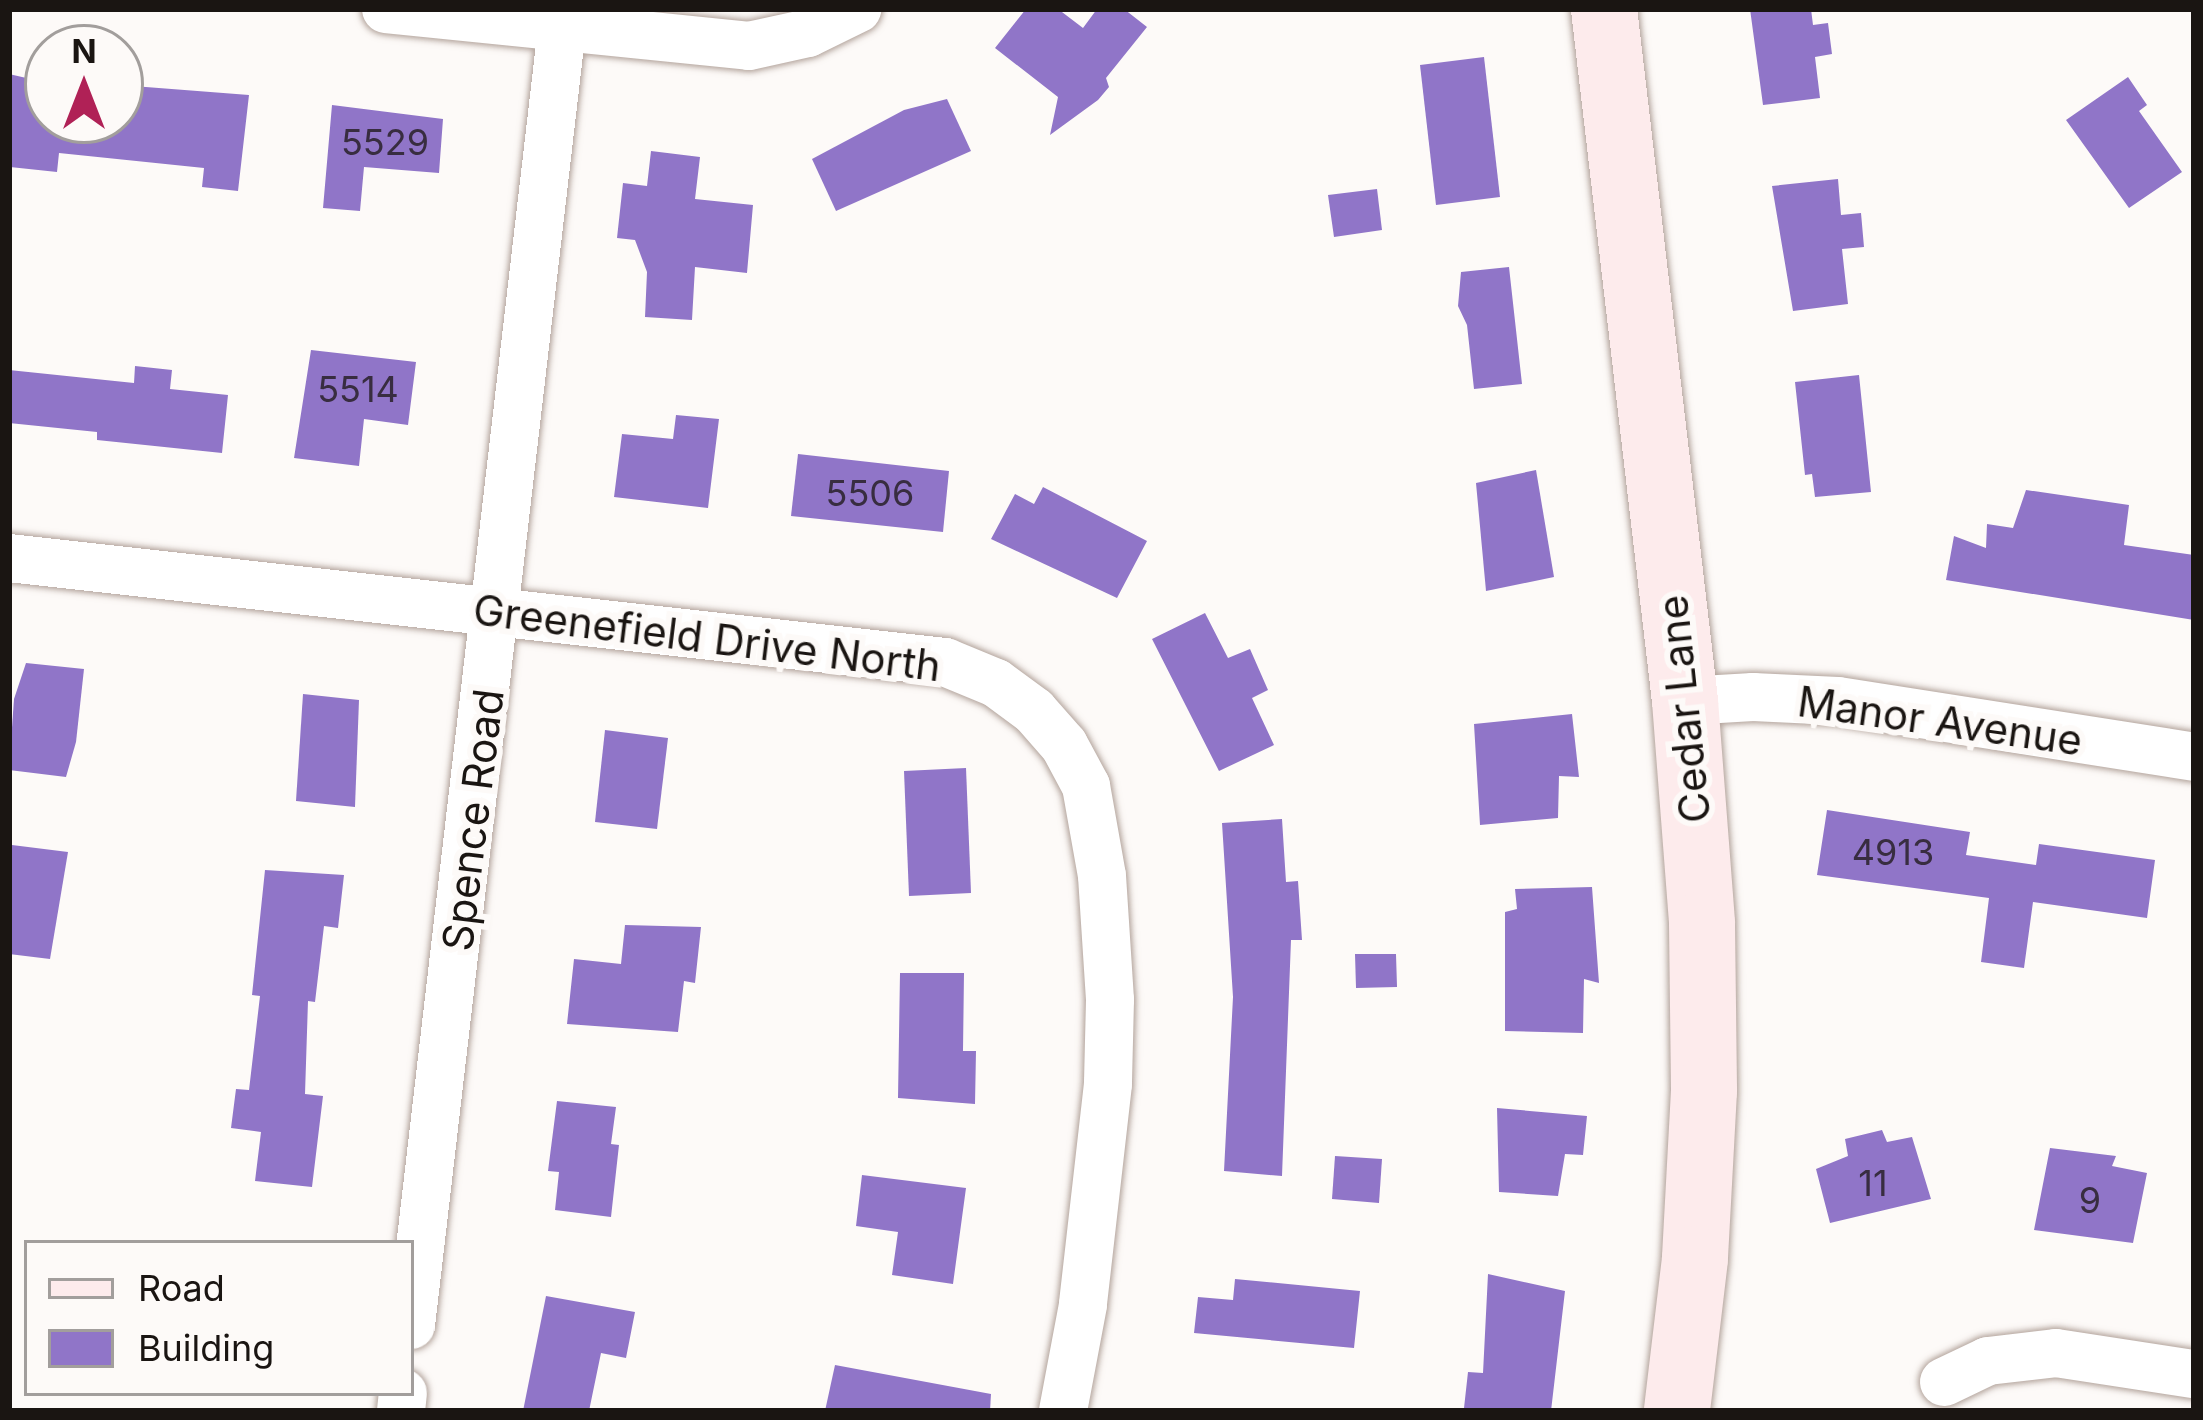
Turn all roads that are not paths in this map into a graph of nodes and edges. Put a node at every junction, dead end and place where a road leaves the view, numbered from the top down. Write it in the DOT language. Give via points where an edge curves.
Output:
graph roads {
  1 [pos="386,9"];
  2 [pos="857,9"];
  3 [pos="1604,9"];
  4 [pos="562,28"];
  5 [pos="9,558"];
  6 [pos="498,612"];
  7 [pos="1685,701"];
  8 [pos="2194,757"];
  9 [pos="414,1300"];
  10 [pos="2194,1374"];
  11 [pos="1944,1382"];
  12 [pos="1063,1411"];
  13 [pos="1677,1411"];
  1 -- 4 [label="street"];
  2 -- 4 [label="street" via="808,33 749,46"];
  3 -- 7 [label="main road, Cedar Lane"];
  4 -- 6 [label="street, Spence Road"];
  5 -- 6 [label="street, Greenefield Drive North"];
  6 -- 9 [label="street, Spence Road"];
  6 -- 12 [label="street, Greenefield Drive North" via="945,662 996,683 1064,745 1086,785 1110,1000 1086,1283"];
  7 -- 8 [label="street, Manor Avenue" via="1838,701"];
  7 -- 13 [label="main road, Cedar Lane" via="1702,924 1704,1091"];
  10 -- 11 [label="street" via="2056,1354 1988,1361"];
}
